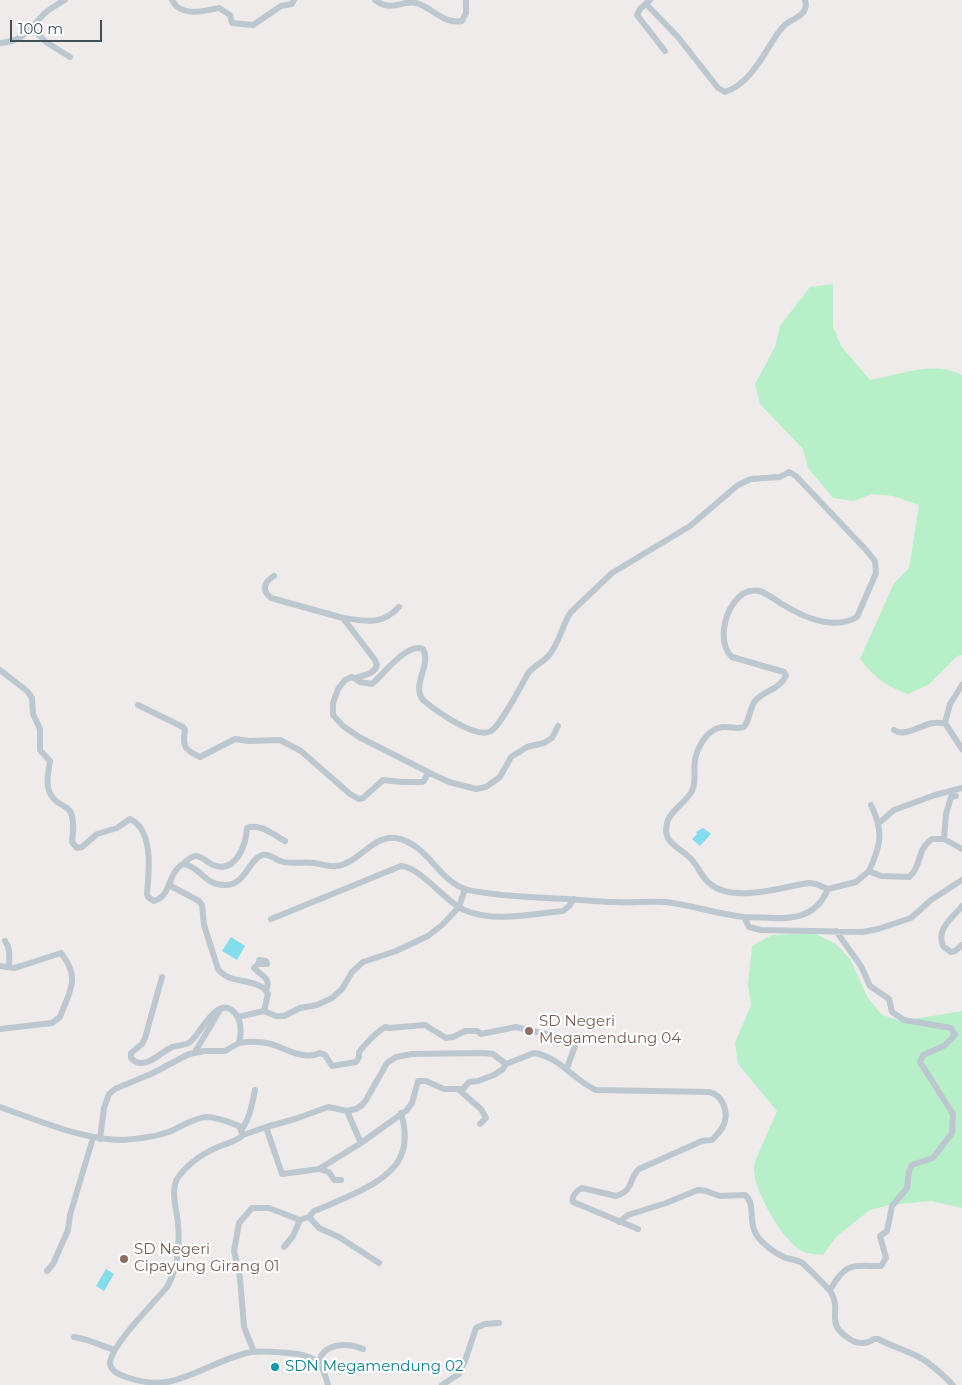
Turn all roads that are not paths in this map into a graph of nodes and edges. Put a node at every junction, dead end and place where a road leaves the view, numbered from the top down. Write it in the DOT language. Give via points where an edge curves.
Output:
graph roads {
  1 [pos="65,0"];
  2 [pos="172,0"];
  3 [pos="294,0"];
  4 [pos="375,0"];
  5 [pos="466,0"];
  6 [pos="805,0"];
  7 [pos="648,2"];
  8 [pos="32,28"];
  9 [pos="0,43"];
  10 [pos="665,51"];
  11 [pos="70,57"];
  12 [pos="274,576"];
  13 [pos="399,607"];
  14 [pos="343,618"];
  15 [pos="0,670"];
  16 [pos="355,678"];
  17 [pos="962,685"];
  18 [pos="138,705"];
  19 [pos="945,723"];
  20 [pos="558,726"];
  21 [pos="894,730"];
  22 [pos="962,749"];
  23 [pos="428,772"];
  24 [pos="962,788"];
  25 [pos="956,796"];
  26 [pos="871,805"];
  27 [pos="879,823"];
  28 [pos="944,838"];
  29 [pos="285,841"];
  30 [pos="962,849"];
  31 [pos="183,864"];
  32 [pos="868,871"];
  33 [pos="962,880"];
  34 [pos="169,885"];
  35 [pos="466,889"];
  36 [pos="828,889"];
  37 [pos="574,900"];
  38 [pos="962,906"];
  39 [pos="459,908"];
  40 [pos="744,916"];
  41 [pos="271,919"];
  42 [pos="836,931"];
  43 [pos="5,941"];
  44 [pos="962,945"];
  45 [pos="260,960"];
  46 [pos="0,966"];
  47 [pos="9,967"];
  48 [pos="162,977"];
  49 [pos="266,990"];
  50 [pos="221,1008"];
  51 [pos="264,1011"];
  52 [pos="238,1017"];
  53 [pos="0,1029"];
  54 [pos="239,1043"];
  55 [pos="196,1052"];
  56 [pos="506,1064"];
  57 [pos="567,1068"];
  58 [pos="458,1089"];
  59 [pos="255,1090"];
  60 [pos="0,1107"];
  61 [pos="347,1111"];
  62 [pos="401,1113"];
  63 [pos="480,1124"];
  64 [pos="266,1127"];
  65 [pos="242,1132"];
  66 [pos="96,1138"];
  67 [pos="361,1143"];
  68 [pos="319,1169"];
  69 [pos="341,1180"];
  70 [pos="309,1217"];
  71 [pos="300,1220"];
  72 [pos="618,1222"];
  73 [pos="638,1229"];
  74 [pos="284,1247"];
  75 [pos="379,1263"];
  76 [pos="47,1271"];
  77 [pos="830,1290"];
  78 [pos="499,1323"];
  79 [pos="74,1337"];
  80 [pos="363,1349"];
  81 [pos="115,1350"];
  82 [pos="254,1352"];
  83 [pos="319,1362"];
  84 [pos="328,1385"];
  85 [pos="442,1385"];
  86 [pos="954,1385"];
  1 -- 8 [label="street" via="48,10"];
  2 -- 3 [label="street" via="176,6 195,14 219,8 230,15 232,23 254,25"];
  4 -- 5 [label="street" via="390,7 415,3 458,22 466,13"];
  6 -- 7 [label="street" via="804,13 782,27 758,66 738,85 725,92 718,88"];
  7 -- 10 [label="street" via="638,11 638,18"];
  8 -- 9 [label="street" via="15,41"];
  8 -- 11 [label="street" via="46,42"];
  12 -- 14 [label="street" via="264,588 271,598"];
  13 -- 14 [label="street" via="382,620"];
  14 -- 16 [label="street" via="378,665 376,670"];
  15 -- 34 [label="street" via="32,698 33,714 40,729 40,750 50,762 48,786 54,799 70,812 73,844 81,848 97,834 117,828 130,819 142,828 145,835 149,860 148,898 158,900"];
  16 -- 23 [label="street" via="345,680 338,689 333,715 359,737"];
  16 -- 36 [label="street" via="372,684 398,658 420,647 426,654 419,687 421,697 462,726 476,732 489,732 501,720 529,672 553,650 571,612 612,573 690,526 745,480 780,477 790,472 867,551 875,561 876,572 857,617 841,624 807,616 761,591 748,591 736,600 730,608 724,630 727,653 784,672 786,676 783,683 756,700 744,727 721,727 706,737 695,761 693,788 669,818 666,835 695,863 707,881 721,890 762,892 809,883"];
  17 -- 19 [label="street" via="950,704"];
  18 -- 23 [label="street" via="183,727 183,742 187,750 200,757 235,740 284,741 359,800 383,780 422,782"];
  19 -- 21 [label="street" via="932,723 904,733"];
  19 -- 22 [label="street"];
  20 -- 23 [label="street" via="552,738 511,757 500,777 486,787 463,786"];
  24 -- 27 [label="street" via="894,810"];
  25 -- 28 [label="street" via="951,797"];
  26 -- 27 [label="street"];
  27 -- 32 [label="street" via="879,846"];
  28 -- 30 [label="street"];
  28 -- 32 [label="street" via="926,843 915,871 909,877 881,876"];
  29 -- 31 [label="street" via="260,827 251,826 247,828 244,846 229,866 216,866 198,856"];
  31 -- 34 [label="street" via="175,870"];
  31 -- 35 [label="street" via="194,868 209,881 224,886 242,879 262,855 288,862 313,862 335,867 358,858 381,840 397,838 418,847 456,885"];
  32 -- 36 [label="street" via="856,882"];
  33 -- 42 [label="street" via="911,918 863,932"];
  34 -- 49 [label="street" via="202,905 204,925 222,973"];
  35 -- 37 [label="street" via="518,897"];
  35 -- 39 [label="street"];
  36 -- 40 [label="street" via="819,905 804,915"];
  37 -- 39 [label="street" via="564,910 512,917 488,916"];
  37 -- 40 [label="street" via="666,902"];
  38 -- 44 [label="street" via="944,926 941,939 946,950 951,952"];
  39 -- 41 [label="street" via="413,870 401,866"];
  39 -- 51 [label="street" via="428,936 363,962 332,998 284,1016"];
  40 -- 42 [label="street" via="748,927 754,929"];
  42 -- 77 [label="street" via="861,966 870,986 889,998 892,1012 904,1020 951,1028 955,1035 944,1046 923,1055 920,1062 953,1114 952,1133 933,1158 912,1166 909,1171 907,1188 892,1206 887,1231 880,1236 886,1258 881,1266 852,1266 838,1275"];
  43 -- 47 [label="street" via="10,953"];
  45 -- 49 [label="street" via="268,964 258,964 254,968 267,979"];
  46 -- 47 [label="street"];
  47 -- 53 [label="street" via="61,953 73,973 72,985 57,1020"];
  48 -- 50 [label="street" via="145,1038 131,1053 133,1061 152,1060 174,1046 190,1043 215,1011"];
  49 -- 51 [label="street" via="268,999"];
  50 -- 52 [label="street" via="231,1010"];
  50 -- 55 [label="street"];
  51 -- 52 [label="street"];
  52 -- 54 [label="street"];
  54 -- 55 [label="street" via="225,1051"];
  54 -- 57 [label="street" via="258,1041 295,1053 314,1056 320,1053 326,1055 332,1066 356,1062 367,1041 385,1027 425,1025 446,1038 465,1032 494,1033 516,1027 550,1035 575,1046"];
  55 -- 66 [label="street" via="115,1088 109,1094"];
  56 -- 57 [label="street" via="534,1053"];
  56 -- 58 [label="street" via="494,1075 469,1082 463,1089"];
  56 -- 61 [label="street" via="493,1054 483,1053 396,1057 386,1063 362,1105"];
  57 -- 72 [label="street" via="596,1090 716,1094 726,1114 721,1130 712,1140 702,1141 639,1169 630,1187 622,1194 616,1196 582,1188 573,1196 573,1202"];
  58 -- 62 [label="street" via="444,1089 418,1081 410,1106"];
  58 -- 63 [label="street" via="481,1109 486,1118"];
  59 -- 65 [label="street"];
  60 -- 66 [label="street"];
  61 -- 64 [label="street" via="328,1107"];
  61 -- 67 [label="street"];
  62 -- 67 [label="street"];
  62 -- 70 [label="street" via="405,1142 393,1170 379,1182 314,1211"];
  64 -- 65 [label="street"];
  64 -- 68 [label="street" via="282,1174"];
  65 -- 66 [label="street" via="229,1122 205,1117 142,1138"];
  65 -- 81 [label="street" via="237,1141 205,1153 174,1184 178,1258 173,1278"];
  66 -- 76 [label="street" via="68,1230"];
  67 -- 68 [label="street"];
  68 -- 69 [label="street" via="329,1172 334,1180"];
  70 -- 71 [label="street"];
  70 -- 75 [label="street" via="318,1228 339,1237"];
  71 -- 74 [label="street"];
  71 -- 82 [label="street" via="269,1208 252,1208 240,1223 234,1251 244,1327"];
  72 -- 73 [label="street"];
  72 -- 77 [label="street" via="628,1215 698,1190 720,1196 745,1195 750,1201 752,1226 758,1237 784,1257 802,1262"];
  77 -- 86 [label="street" via="835,1302 836,1326 841,1335 862,1343 878,1339 903,1350 920,1358"];
  78 -- 85 [label="street" via="476,1328 459,1374"];
  79 -- 81 [label="street" via="86,1338"];
  80 -- 83 [label="street" via="352,1345 328,1348"];
  81 -- 82 [label="street" via="110,1361 112,1370 142,1382 155,1383"];
  82 -- 83 [label="street" via="297,1354 310,1356"];
  83 -- 84 [label="street"];
}
